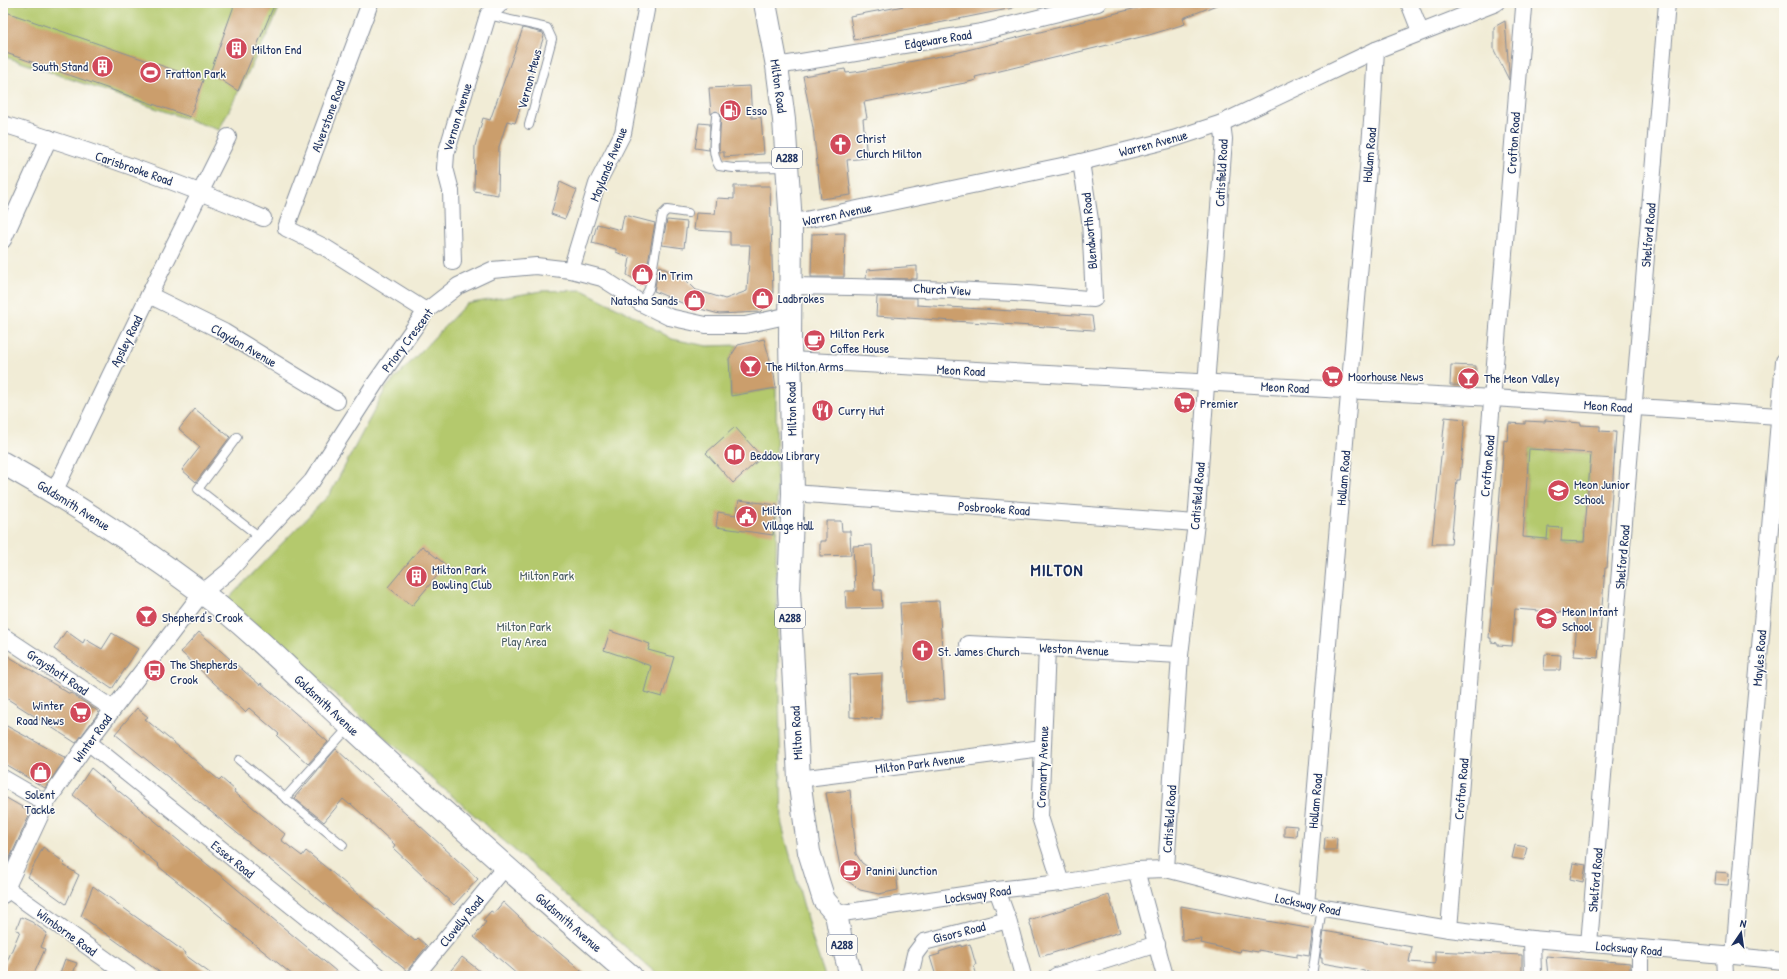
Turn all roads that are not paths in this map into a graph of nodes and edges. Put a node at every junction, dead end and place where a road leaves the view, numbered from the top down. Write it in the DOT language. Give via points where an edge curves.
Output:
graph roads {
  1 [pos="370,3"];
  2 [pos="501,3"];
  3 [pos="765,3"];
  4 [pos="1098,3"];
  5 [pos="1409,3"];
  6 [pos="1495,3"];
  7 [pos="1523,3"];
  8 [pos="1667,3"];
  9 [pos="646,10"];
  10 [pos="488,15"];
  11 [pos="1420,31"];
  12 [pos="1376,50"];
  13 [pos="776,66"];
  14 [pos="716,116"];
  15 [pos="1222,123"];
  16 [pos="3,124"];
  17 [pos="530,125"];
  18 [pos="228,137"];
  19 [pos="48,138"];
  20 [pos="1081,162"];
  21 [pos="788,167"];
  22 [pos="201,192"];
  23 [pos="688,212"];
  24 [pos="263,218"];
  25 [pos="790,223"];
  26 [pos="3,240"];
  27 [pos="453,262"];
  28 [pos="571,270"];
  29 [pos="790,286"];
  30 [pos="149,295"];
  31 [pos="1094,299"];
  32 [pos="642,303"];
  33 [pos="426,311"];
  34 [pos="790,315"];
  35 [pos="790,360"];
  36 [pos="1784,361"];
  37 [pos="1206,382"];
  38 [pos="1350,390"];
  39 [pos="1493,398"];
  40 [pos="337,401"];
  41 [pos="1634,408"];
  42 [pos="1779,416"];
  43 [pos="238,437"];
  44 [pos="3,463"];
  45 [pos="54,492"];
  46 [pos="793,493"];
  47 [pos="1196,523"];
  48 [pos="261,538"];
  49 [pos="202,593"];
  50 [pos="3,636"];
  51 [pos="968,644"];
  52 [pos="1046,648"];
  53 [pos="1180,654"];
  54 [pos="113,709"];
  55 [pos="350,726"];
  56 [pos="88,742"];
  57 [pos="1042,748"];
  58 [pos="239,760"];
  59 [pos="3,778"];
  60 [pos="799,779"];
  61 [pos="285,798"];
  62 [pos="46,803"];
  63 [pos="343,845"];
  64 [pos="506,866"];
  65 [pos="1166,869"];
  66 [pos="1136,870"];
  67 [pos="1061,884"];
  68 [pos="997,890"];
  69 [pos="4,891"];
  70 [pos="1306,905"];
  71 [pos="1322,908"];
  72 [pos="836,914"];
  73 [pos="1008,920"];
  74 [pos="1449,929"];
  75 [pos="1532,939"];
  76 [pos="1157,944"];
  77 [pos="1589,944"];
  78 [pos="1640,949"];
  79 [pos="1729,955"];
  80 [pos="1784,961"];
  81 [pos="129,976"];
  82 [pos="379,976"];
  83 [pos="415,976"];
  84 [pos="631,976"];
  85 [pos="851,976"];
  86 [pos="910,976"];
  87 [pos="1023,976"];
  88 [pos="1056,976"];
  89 [pos="1165,976"];
  90 [pos="1312,976"];
  91 [pos="1533,976"];
  92 [pos="1640,976"];
  93 [pos="1725,976"];
  1 -- 33 [label="street, Alverstone Road" via="286,228 326,248"];
  2 -- 10 [label="street"];
  3 -- 13 [label="main road, Milton Road / A288"];
  4 -- 13 [label="street, Edgeware Road" via="982,32"];
  5 -- 11 [label="street"];
  6 -- 11 [label="street, Warren Avenue"];
  7 -- 39 [label="street, Crofton Road"];
  8 -- 41 [label="street, Shelford Road"];
  9 -- 28 [label="street, Maylands Avenue" via="623,133 597,184"];
  10 -- 17 [label="lane, Vernon Mews" via="547,28 552,39"];
  10 -- 27 [label="street, Vernon Avenue" via="446,154 445,168 451,191"];
  11 -- 12 [label="street, Warren Avenue"];
  12 -- 15 [label="street, Warren Avenue"];
  12 -- 38 [label="street, Hollam Road"];
  13 -- 21 [label="main road, Milton Road / A288"];
  14 -- 21 [label="lane" via="714,149 715,160 719,166"];
  15 -- 20 [label="street, Warren Avenue" via="1173,139"];
  15 -- 37 [label="street, Catisfield Road" via="1224,139"];
  16 -- 19 [label="street, Carisbrooke Road"];
  18 -- 22 [label="street, Apsley Road"];
  19 -- 22 [label="street, Carisbrooke Road"];
  19 -- 26 [label="street"];
  20 -- 25 [label="street, Warren Avenue"];
  20 -- 31 [label="street, Blendworth Road" via="1090,220"];
  21 -- 25 [label="main road, Milton Road / A288"];
  22 -- 24 [label="street, Carisbrooke Road"];
  22 -- 30 [label="street, Apsley Road"];
  23 -- 32 [label="lane" via="667,210 662,215 649,289"];
  25 -- 29 [label="main road, Milton Road / A288"];
  28 -- 32 [label="street, Priory Crescent" via="602,278"];
  28 -- 33 [label="street, Priory Crescent" via="536,266 492,270 458,286"];
  29 -- 31 [label="street, Church View" via="884,286"];
  29 -- 34 [label="main road, Milton Road / A288"];
  30 -- 40 [label="street, Claydon Avenue" via="224,332"];
  30 -- 45 [label="street, Apsley Road"];
  32 -- 34 [label="street, Priory Crescent" via="669,317 706,325 745,325"];
  33 -- 48 [label="street, Priory Crescent" via="312,481"];
  34 -- 35 [label="main road, Milton Road / A288"];
  35 -- 37 [label="street, Meon Road"];
  35 -- 46 [label="main road, Milton Road / A288"];
  36 -- 42 [label="street, Mayles Road"];
  37 -- 38 [label="street, Meon Road"];
  37 -- 47 [label="street, Catisfield Road"];
  38 -- 39 [label="street, Meon Road"];
  38 -- 70 [label="street, Hollam Road"];
  39 -- 41 [label="street, Meon Road"];
  39 -- 74 [label="street, Crofton Road"];
  41 -- 42 [label="street, Meon Road"];
  41 -- 77 [label="street, Shelford Road"];
  42 -- 79 [label="street, Mayles Road"];
  43 -- 48 [label="lane" via="198,489"];
  44 -- 45 [label="main road, Goldsmith Avenue"];
  45 -- 49 [label="main road, Goldsmith Avenue" via="138,546"];
  46 -- 47 [label="street, Posbrooke Road"];
  46 -- 60 [label="main road, Milton Road / A288" via="789,591"];
  47 -- 53 [label="street, Catisfield Road"];
  48 -- 49 [label="street, Priory Crescent" via="230,571"];
  49 -- 54 [label="street, Winter Road"];
  49 -- 55 [label="main road, Goldsmith Avenue" via="241,625"];
  50 -- 54 [label="street, Grayshott Road"];
  51 -- 52 [label="street, Weston Avenue"];
  52 -- 53 [label="street, Weston Avenue"];
  52 -- 57 [label="street, Cromarty Avenue"];
  53 -- 65 [label="street, Catisfield Road"];
  54 -- 56 [label="street, Winter Road"];
  55 -- 61 [label="lane"];
  55 -- 64 [label="main road, Goldsmith Avenue"];
  56 -- 62 [label="street, Winter Road"];
  56 -- 82 [label="street, Essex Road"];
  57 -- 60 [label="street, Milton Park Avenue"];
  57 -- 67 [label="street, Cromarty Avenue" via="1040,817"];
  58 -- 61 [label="lane"];
  59 -- 62 [label="street"];
  60 -- 72 [label="main road, Milton Road / A288" via="809,852 824,900"];
  61 -- 63 [label="lane"];
  62 -- 69 [label="street, Winter Road"];
  64 -- 83 [label="street, Clovelly Road"];
  64 -- 84 [label="main road, Goldsmith Avenue"];
  65 -- 66 [label="street, Locksway Road"];
  65 -- 70 [label="street, Locksway Road"];
  66 -- 67 [label="street, Locksway Road"];
  66 -- 76 [label="street"];
  67 -- 68 [label="street, Locksway Road"];
  68 -- 72 [label="street, Locksway Road"];
  68 -- 73 [label="street"];
  69 -- 81 [label="street, Wimborne Road"];
  70 -- 71 [label="street, Locksway Road"];
  71 -- 74 [label="street, Locksway Road"];
  71 -- 90 [label="lane"];
  72 -- 85 [label="main road, Milton Road / A288"];
  73 -- 86 [label="street, Gisors Road" via="924,942 915,954"];
  73 -- 87 [label="street"];
  74 -- 75 [label="street, Locksway Road"];
  75 -- 77 [label="street, Locksway Road"];
  75 -- 91 [label="street"];
  76 -- 88 [label="street"];
  76 -- 89 [label="street"];
  77 -- 78 [label="street, Locksway Road"];
  78 -- 79 [label="street, Locksway Road"];
  78 -- 92 [label="street"];
  79 -- 80 [label="street, Locksway Road"];
  79 -- 93 [label="street, Mayles Road"];
}
